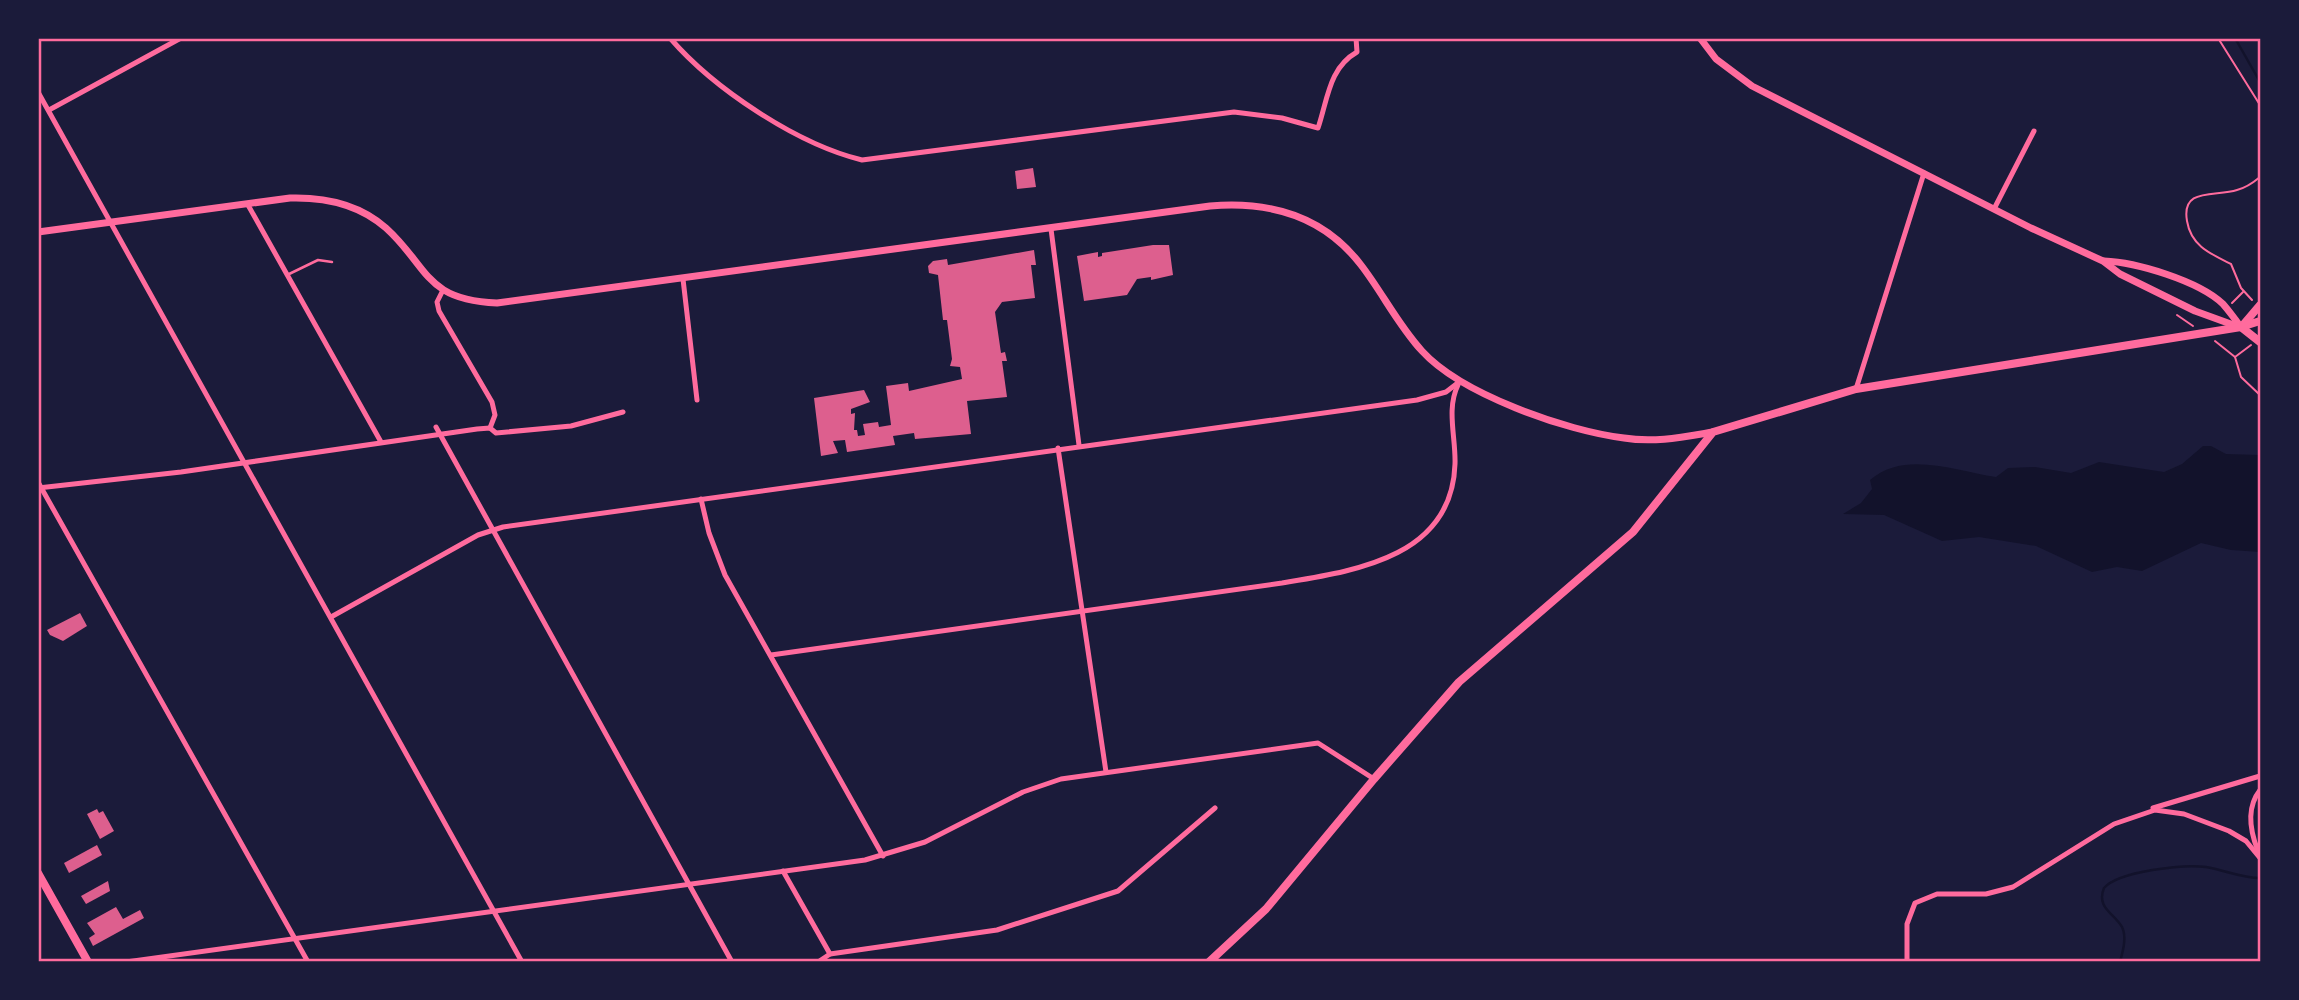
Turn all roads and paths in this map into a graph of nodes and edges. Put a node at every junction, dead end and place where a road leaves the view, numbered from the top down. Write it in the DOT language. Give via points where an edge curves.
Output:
graph roads {
  1 [pos="181,38"];
  2 [pos="670,38"];
  3 [pos="1356,38"];
  4 [pos="1700,38"];
  5 [pos="2218,38"];
  6 [pos="38,92"];
  7 [pos="2260,105"];
  8 [pos="49,110"];
  9 [pos="2034,131"];
  10 [pos="1924,173"];
  11 [pos="2260,177"];
  12 [pos="248,205"];
  13 [pos="1994,209"];
  14 [pos="110,221"];
  15 [pos="1051,229"];
  16 [pos="38,232"];
  17 [pos="2103,261"];
  18 [pos="332,262"];
  19 [pos="288,275"];
  20 [pos="683,279"];
  21 [pos="443,290"];
  22 [pos="2244,291"];
  23 [pos="2234,303"];
  24 [pos="2257,303"];
  25 [pos="2260,321"];
  26 [pos="2241,327"];
  27 [pos="2260,342"];
  28 [pos="2223,346"];
  29 [pos="2243,349"];
  30 [pos="2235,356"];
  31 [pos="1459,382"];
  32 [pos="1856,389"];
  33 [pos="2260,395"];
  34 [pos="697,400"];
  35 [pos="623,412"];
  36 [pos="436,427"];
  37 [pos="490,428"];
  38 [pos="1713,432"];
  39 [pos="440,434"];
  40 [pos="381,442"];
  41 [pos="1079,445"];
  42 [pos="1058,448"];
  43 [pos="244,462"];
  44 [pos="38,482"];
  45 [pos="41,488"];
  46 [pos="701,499"];
  47 [pos="493,530"];
  48 [pos="1083,610"];
  49 [pos="331,617"];
  50 [pos="771,655"];
  51 [pos="1106,772"];
  52 [pos="2260,776"];
  53 [pos="1374,779"];
  54 [pos="2260,790"];
  55 [pos="1215,808"];
  56 [pos="2142,812"];
  57 [pos="883,856"];
  58 [pos="2260,858"];
  59 [pos="783,871"];
  60 [pos="38,873"];
  61 [pos="690,884"];
  62 [pos="494,912"];
  63 [pos="295,938"];
  64 [pos="830,954"];
  65 [pos="88,961"];
  66 [pos="126,961"];
  67 [pos="308,961"];
  68 [pos="522,961"];
  69 [pos="732,961"];
  70 [pos="818,961"];
  71 [pos="1209,961"];
  72 [pos="1907,961"];
  1 -- 8 [label="street"];
  2 -- 3 [label="street" via="708,73 787,130 812,144 862,160 1234,112 1318,128 1333,78 1342,61 1357,52"];
  4 -- 10 [label="main road" via="1716,59 1752,86"];
  5 -- 7 [label="path"];
  6 -- 8 [label="street"];
  8 -- 14 [label="street"];
  9 -- 13 [label="street"];
  10 -- 13 [label="main road"];
  10 -- 32 [label="street"];
  11 -- 22 [label="path" via="2236,191 2200,194 2189,200 2185,210 2193,240 2231,264"];
  12 -- 14 [label="main road"];
  12 -- 19 [label="street"];
  12 -- 21 [label="main road" via="303,198 358,209 385,228"];
  13 -- 17 [label="main road"];
  14 -- 16 [label="main road"];
  14 -- 43 [label="street"];
  15 -- 20 [label="main road"];
  15 -- 31 [label="main road" via="1232,204 1261,205 1295,214 1320,227 1351,253 1421,351"];
  15 -- 41 [label="street"];
  17 -- 26 [label="main road" via="2195,311"];
  17 -- 26 [label="main road" via="2153,270 2196,288 2221,302"];
  18 -- 19 [label="lane" via="318,260"];
  19 -- 40 [label="street"];
  20 -- 21 [label="main road" via="497,303 467,300"];
  20 -- 34 [label="street"];
  21 -- 37 [label="street" via="437,302 439,311 492,402 495,415"];
  22 -- 23 [label="path"];
  22 -- 24 [label="path"];
  24 -- 26 [label="main road"];
  25 -- 26 [label="main road"];
  26 -- 27 [label="main road"];
  26 -- 32 [label="main road"];
  28 -- 30 [label="path"];
  29 -- 30 [label="path"];
  30 -- 33 [label="path" via="2241,377"];
  31 -- 38 [label="main road" via="1500,401 1625,439 1666,440"];
  31 -- 41 [label="street" via="1417,400"];
  31 -- 48 [label="street" via="1451,401 1455,448 1450,491 1433,524 1405,550 1342,573"];
  32 -- 38 [label="main road"];
  35 -- 37 [label="street" via="571,426 496,433"];
  36 -- 39 [label="street"];
  37 -- 39 [label="street"];
  38 -- 53 [label="main road" via="1619,546 1478,664"];
  39 -- 40 [label="street"];
  39 -- 47 [label="street"];
  40 -- 43 [label="street"];
  41 -- 42 [label="street"];
  42 -- 46 [label="street"];
  42 -- 48 [label="street"];
  43 -- 45 [label="street"];
  43 -- 49 [label="street"];
  44 -- 45 [label="street"];
  45 -- 63 [label="street"];
  46 -- 47 [label="street"];
  46 -- 50 [label="street" via="716,555"];
  47 -- 49 [label="street"];
  47 -- 61 [label="street"];
  48 -- 50 [label="street"];
  48 -- 51 [label="street"];
  49 -- 62 [label="street"];
  50 -- 57 [label="street"];
  51 -- 53 [label="street" via="1318,743"];
  51 -- 57 [label="street" via="1061,779 1023,792 939,836"];
  52 -- 56 [label="street"];
  53 -- 71 [label="main road" via="1266,909"];
  54 -- 58 [label="street" via="2250,821"];
  55 -- 64 [label="street" via="1118,891 997,930"];
  56 -- 58 [label="street" via="2167,810 2216,825 2242,838"];
  56 -- 72 [label="street" via="2099,832 2013,887 1986,894 1937,894 1915,903 1907,924"];
  57 -- 59 [label="street"];
  59 -- 61 [label="street"];
  59 -- 64 [label="street"];
  60 -- 65 [label="main road"];
  61 -- 62 [label="street"];
  61 -- 69 [label="street"];
  62 -- 63 [label="street"];
  62 -- 68 [label="street"];
  63 -- 66 [label="street"];
  63 -- 67 [label="street"];
  64 -- 70 [label="street"];
}
